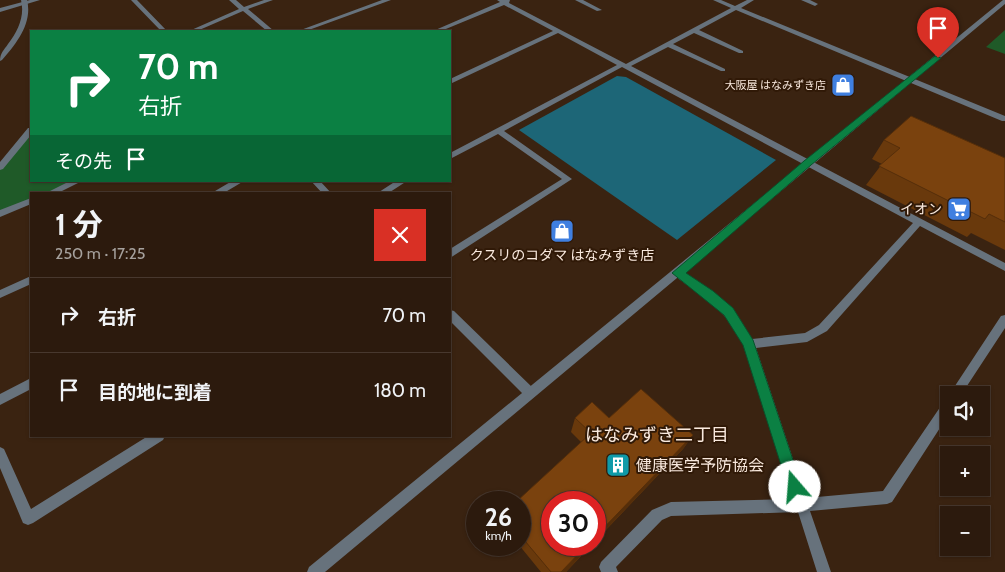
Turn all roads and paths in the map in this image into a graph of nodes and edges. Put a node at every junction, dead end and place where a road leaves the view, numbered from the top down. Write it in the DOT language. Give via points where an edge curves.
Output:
graph roads {
  1 [pos="36,0"];
  2 [pos="134,0"];
  3 [pos="232,0"];
  4 [pos="270,0"];
  5 [pos="388,0"];
  6 [pos="578,0"];
  7 [pos="716,0"];
  8 [pos="751,0"];
  9 [pos="804,0"];
  10 [pos="25,1"];
  11 [pos="505,1"];
  12 [pos="1005,1"];
  13 [pos="815,4"];
  14 [pos="736,8"];
  15 [pos="243,9"];
  16 [pos="0,10"];
  17 [pos="599,10"];
  18 [pos="163,30"];
  19 [pos="194,30"];
  20 [pos="270,30"];
  21 [pos="304,30"];
  22 [pos="438,30"];
  23 [pos="694,30"];
  24 [pos="558,31"];
  25 [pos="668,44"];
  26 [pos="741,52"];
  27 [pos="0,59"];
  28 [pos="623,66"];
  29 [pos="724,70"];
  30 [pos="911,80"];
  31 [pos="451,82"];
  32 [pos="1005,119"];
  33 [pos="498,130"];
  34 [pos="30,131"];
  35 [pos="451,155"];
  36 [pos="807,163"];
  37 [pos="0,167"];
  38 [pos="76,182"];
  39 [pos="238,182"];
  40 [pos="316,182"];
  41 [pos="401,182"];
  42 [pos="53,192"];
  43 [pos="218,192"];
  44 [pos="326,192"];
  45 [pos="384,192"];
  46 [pos="30,201"];
  47 [pos="0,214"];
  48 [pos="919,222"];
  49 [pos="451,253"];
  50 [pos="1005,267"];
  51 [pos="678,273"];
  52 [pos="30,280"];
  53 [pos="0,294"];
  54 [pos="451,315"];
  55 [pos="1005,320"];
  56 [pos="749,344"];
  57 [pos="30,384"];
  58 [pos="961,386"];
  59 [pos="530,393"];
  60 [pos="0,400"];
  61 [pos="940,418"];
  62 [pos="157,437"];
  63 [pos="0,453"];
  64 [pos="801,505"];
  65 [pos="606,570"];
  66 [pos="314,572"];
  67 [pos="824,572"];
  1 -- 10 [label="street"];
  2 -- 18 [label="street"];
  3 -- 15 [label="street"];
  4 -- 15 [label="street"];
  5 -- 21 [label="street"];
  6 -- 17 [label="street"];
  7 -- 14 [label="street"];
  8 -- 14 [label="street"];
  9 -- 13 [label="street"];
  10 -- 16 [label="street"];
  10 -- 27 [label="street" via="21,28"];
  11 -- 22 [label="street"];
  11 -- 24 [label="street"];
  12 -- 30 [label="street"];
  14 -- 23 [label="street"];
  14 -- 30 [label="street"];
  15 -- 19 [label="street"];
  15 -- 20 [label="street"];
  23 -- 25 [label="street"];
  23 -- 26 [label="street"];
  24 -- 28 [label="street"];
  24 -- 31 [label="street"];
  25 -- 28 [label="street"];
  25 -- 29 [label="street"];
  28 -- 33 [label="street"];
  28 -- 36 [label="street"];
  30 -- 32 [label="street"];
  30 -- 36 [label="street"];
  33 -- 35 [label="street"];
  33 -- 49 [label="street" via="568,179"];
  34 -- 37 [label="street"];
  36 -- 48 [label="street"];
  36 -- 51 [label="street"];
  38 -- 42 [label="street"];
  39 -- 43 [label="street"];
  40 -- 44 [label="street"];
  41 -- 45 [label="street"];
  46 -- 47 [label="street"];
  48 -- 50 [label="street"];
  48 -- 56 [label="street" via="823,328 807,337"];
  51 -- 56 [label="street" via="729,311"];
  51 -- 59 [label="street"];
  52 -- 53 [label="street"];
  54 -- 59 [label="street"];
  55 -- 58 [label="street"];
  56 -- 64 [label="street"];
  57 -- 60 [label="street"];
  59 -- 66 [label="street"];
  61 -- 64 [label="street" via="887,497"];
  62 -- 63 [label="street" via="28,518"];
  64 -- 65 [label="street" via="671,509 657,515"];
  64 -- 67 [label="street"];
}
